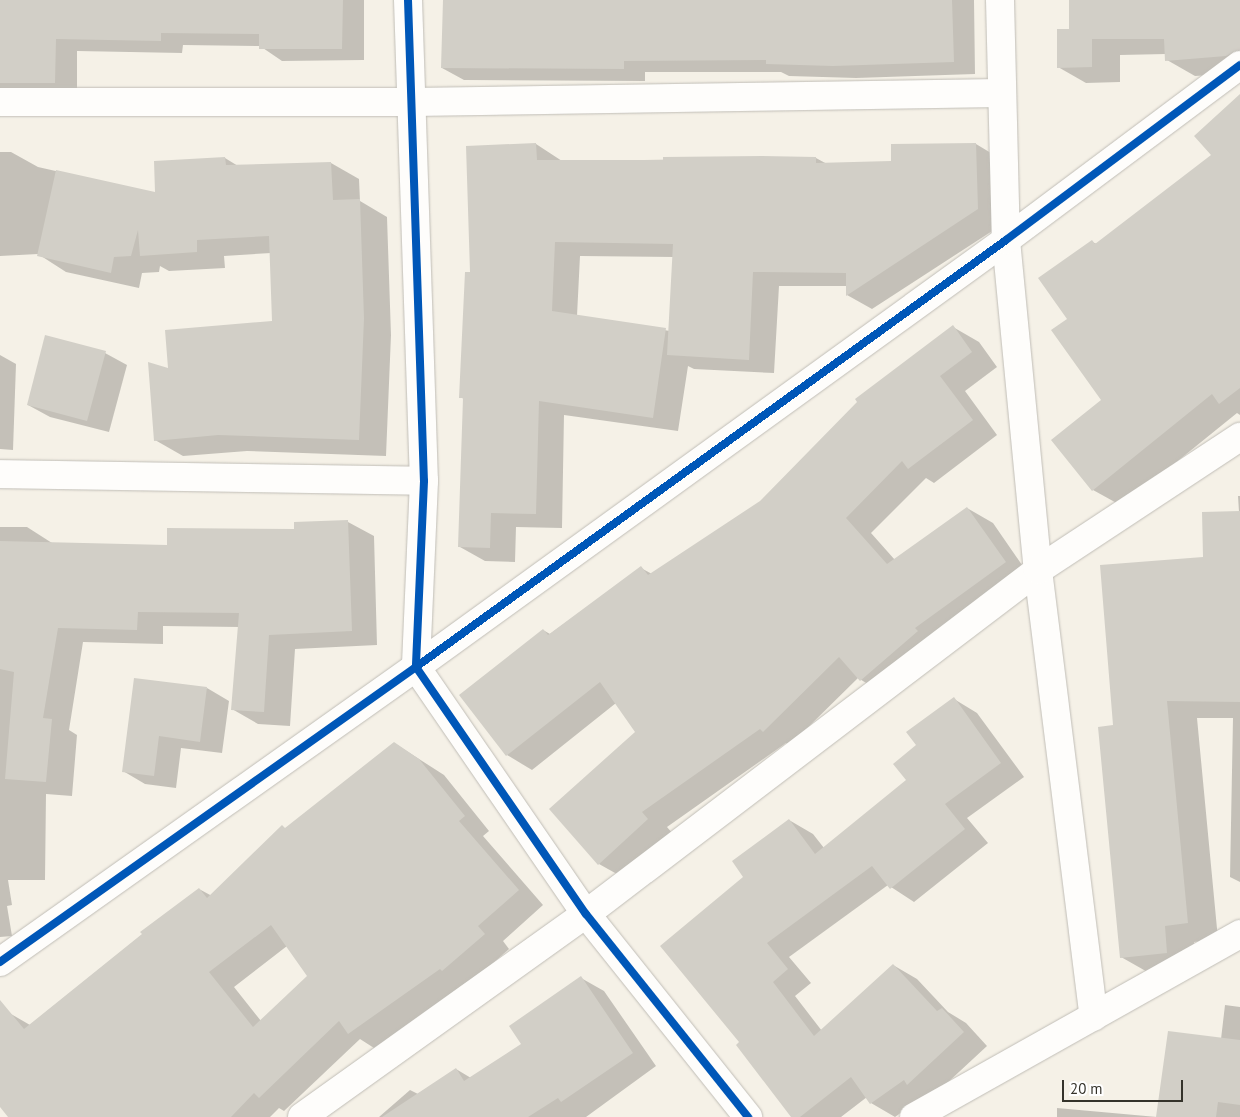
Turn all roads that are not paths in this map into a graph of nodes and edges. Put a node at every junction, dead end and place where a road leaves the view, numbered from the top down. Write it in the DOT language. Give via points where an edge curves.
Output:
graph roads {
  1 [pos="408,0"];
  2 [pos="1000,0"];
  3 [pos="1240,65"];
  4 [pos="1002,93"];
  5 [pos="0,102"];
  6 [pos="413,102"];
  7 [pos="1006,240"];
  8 [pos="1240,437"];
  9 [pos="0,474"];
  10 [pos="424,481"];
  11 [pos="1038,570"];
  12 [pos="416,667"];
  13 [pos="586,914"];
  14 [pos="1240,934"];
  15 [pos="0,962"];
  16 [pos="1094,1017"];
  17 [pos="302,1117"];
  18 [pos="748,1117"];
  19 [pos="914,1117"];
  1 -- 6 [label="street"];
  2 -- 4 [label="street"];
  3 -- 7 [label="street"];
  4 -- 6 [label="street"];
  4 -- 7 [label="street"];
  5 -- 6 [label="street"];
  6 -- 10 [label="street"];
  7 -- 11 [label="street"];
  7 -- 12 [label="street"];
  8 -- 11 [label="street"];
  9 -- 10 [label="street"];
  10 -- 12 [label="street"];
  11 -- 13 [label="street"];
  11 -- 16 [label="street"];
  12 -- 13 [label="street"];
  12 -- 15 [label="street"];
  13 -- 17 [label="street"];
  13 -- 18 [label="street"];
  14 -- 16 [label="street"];
  16 -- 19 [label="street"];
}
